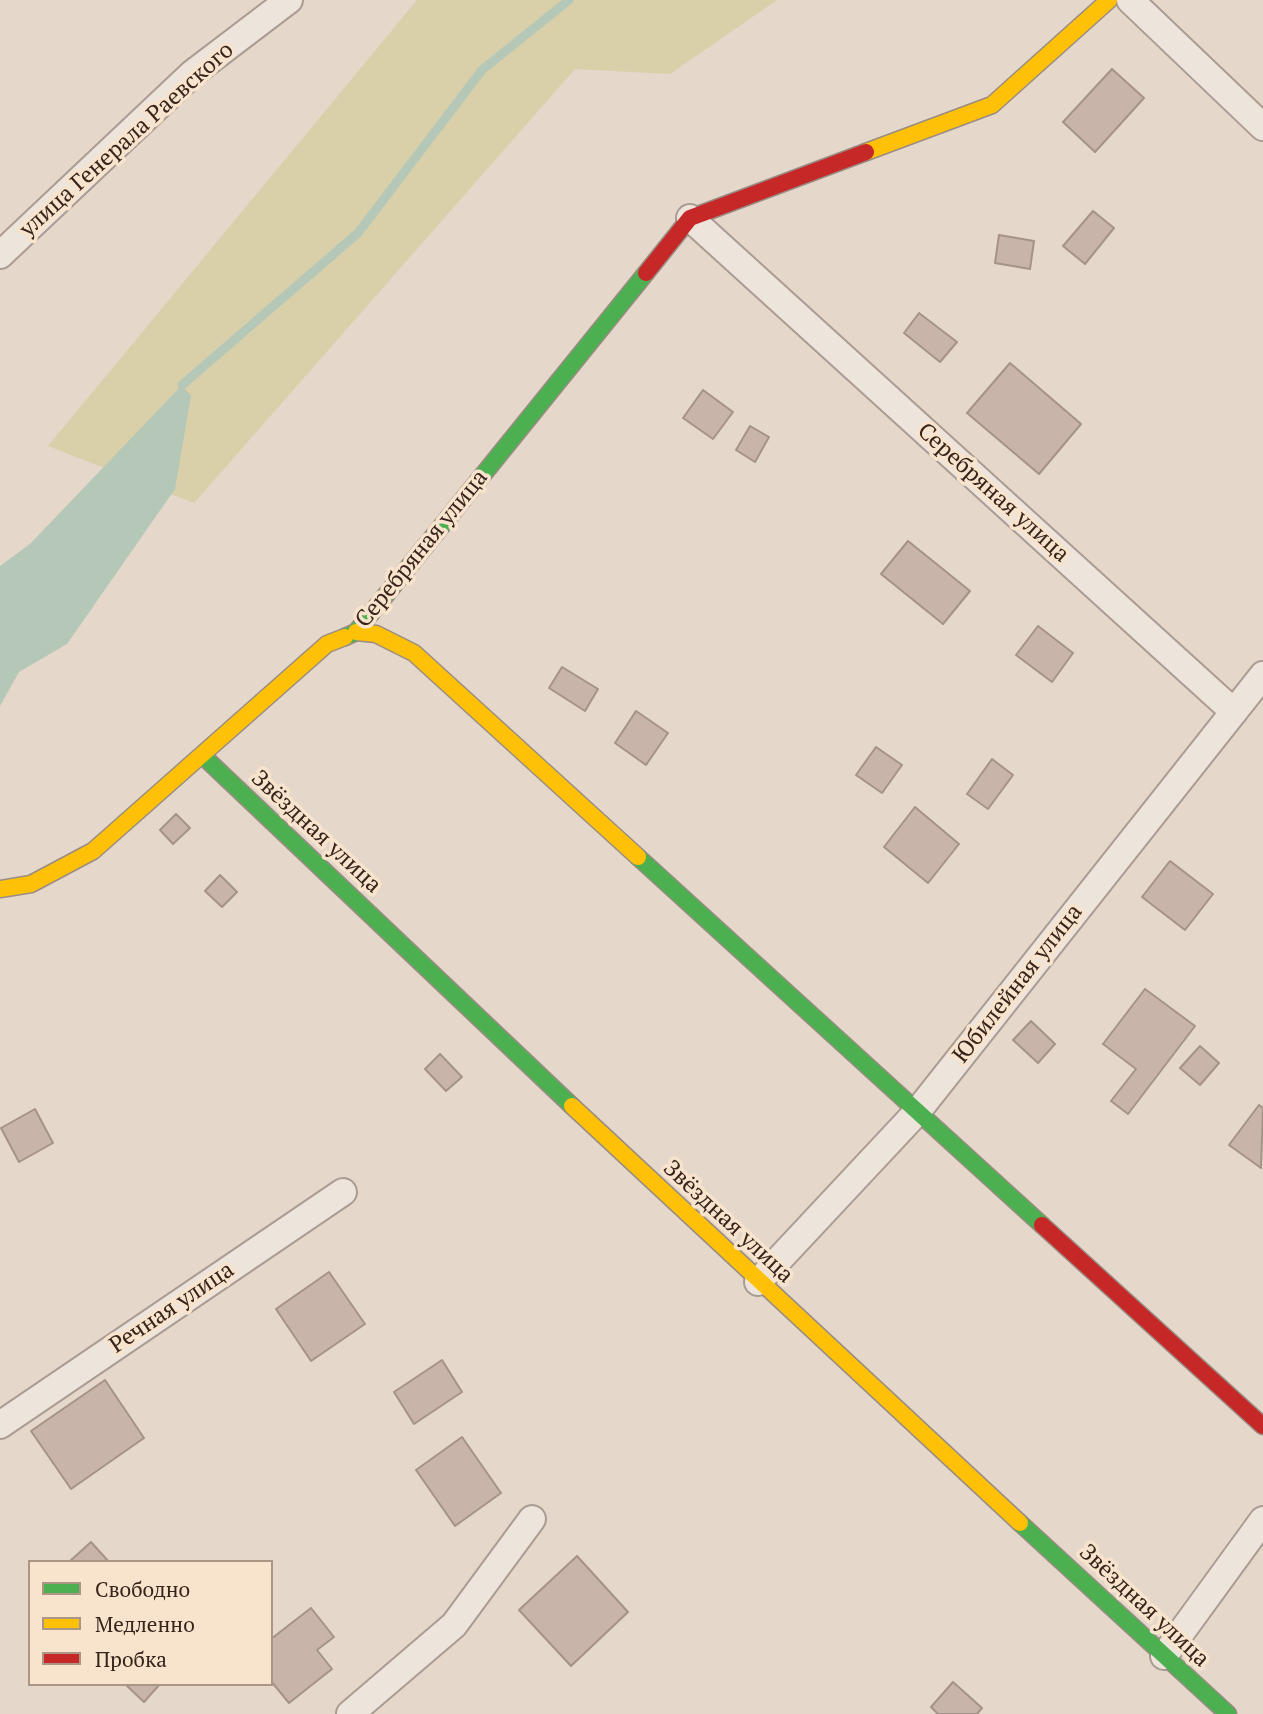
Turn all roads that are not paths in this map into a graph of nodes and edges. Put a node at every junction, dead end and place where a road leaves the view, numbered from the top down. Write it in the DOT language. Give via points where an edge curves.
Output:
graph roads {
  1 [pos="289,0"];
  2 [pos="1109,0"];
  3 [pos="1130,0"];
  4 [pos="1263,127"];
  5 [pos="690,218"];
  6 [pos="0,254"];
  7 [pos="356,632"];
  8 [pos="1263,675"];
  9 [pos="1234,712"];
  10 [pos="203,756"];
  11 [pos="0,889"];
  12 [pos="917,1112"];
  13 [pos="343,1192"];
  14 [pos="758,1282"];
  15 [pos="0,1425"];
  16 [pos="1263,1426"];
  17 [pos="532,1519"];
  18 [pos="1263,1520"];
  19 [pos="1164,1656"];
  20 [pos="350,1714"];
  21 [pos="1228,1714"];
  1 -- 6 [label="street, улица Генерала Раевского" via="193,73"];
  2 -- 5 [label="street" via="992,104"];
  3 -- 4 [label="street"];
  5 -- 7 [label="street, Серебряная улица"];
  5 -- 9 [label="street, Серебряная улица"];
  7 -- 10 [label="street, Серебряная улица" via="327,644"];
  7 -- 12 [label="street" via="376,634 414,653"];
  8 -- 9 [label="street, Юбилейная улица"];
  9 -- 12 [label="street, Юбилейная улица"];
  10 -- 11 [label="street, Серебряная улица" via="93,851 31,884"];
  10 -- 14 [label="street, Звёздная улица"];
  12 -- 14 [label="street, Юбилейная улица"];
  12 -- 16 [label="street"];
  13 -- 15 [label="street, Речная улица"];
  14 -- 19 [label="street, Звёздная улица"];
  17 -- 20 [label="street" via="454,1625"];
  18 -- 19 [label="street"];
  19 -- 21 [label="street, Звёздная улица"];
}
